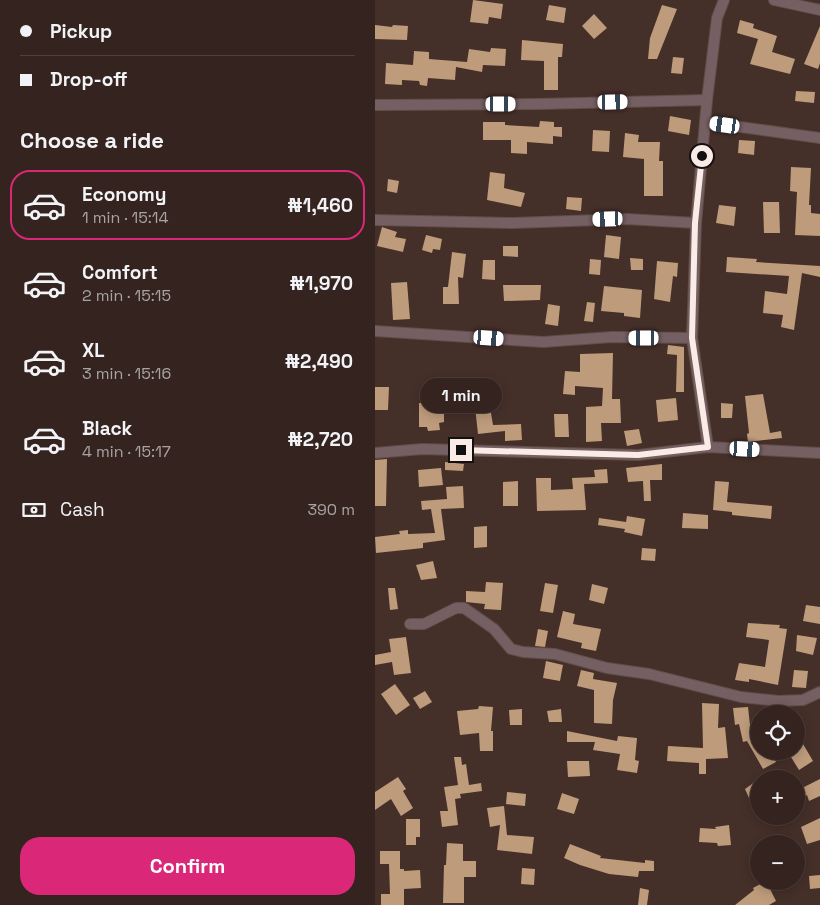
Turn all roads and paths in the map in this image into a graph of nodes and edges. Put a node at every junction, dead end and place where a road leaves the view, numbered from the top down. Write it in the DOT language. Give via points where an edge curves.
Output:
graph roads {
  1 [pos="724,0"];
  2 [pos="774,0"];
  3 [pos="820,10"];
  4 [pos="707,100"];
  5 [pos="375,105"];
  6 [pos="705,122"];
  7 [pos="820,138"];
  8 [pos="375,220"];
  9 [pos="695,223"];
  10 [pos="375,331"];
  11 [pos="692,338"];
  12 [pos="708,447"];
  13 [pos="375,453"];
  14 [pos="820,453"];
  15 [pos="410,624"];
  16 [pos="820,692"];
  1 -- 4 [label="street" via="717,18"];
  2 -- 3 [label="street"];
  4 -- 5 [label="street"];
  4 -- 6 [label="street"];
  6 -- 7 [label="street"];
  6 -- 9 [label="street"];
  8 -- 9 [label="street" via="513,223 627,219"];
  9 -- 11 [label="street"];
  10 -- 11 [label="street" via="543,342 612,337"];
  11 -- 12 [label="street"];
  12 -- 13 [label="street" via="638,455 422,449"];
  12 -- 14 [label="street"];
  15 -- 16 [label="street" via="424,624 456,608 464,608 494,629 511,649 523,652 555,654 741,697 803,700"];
}
